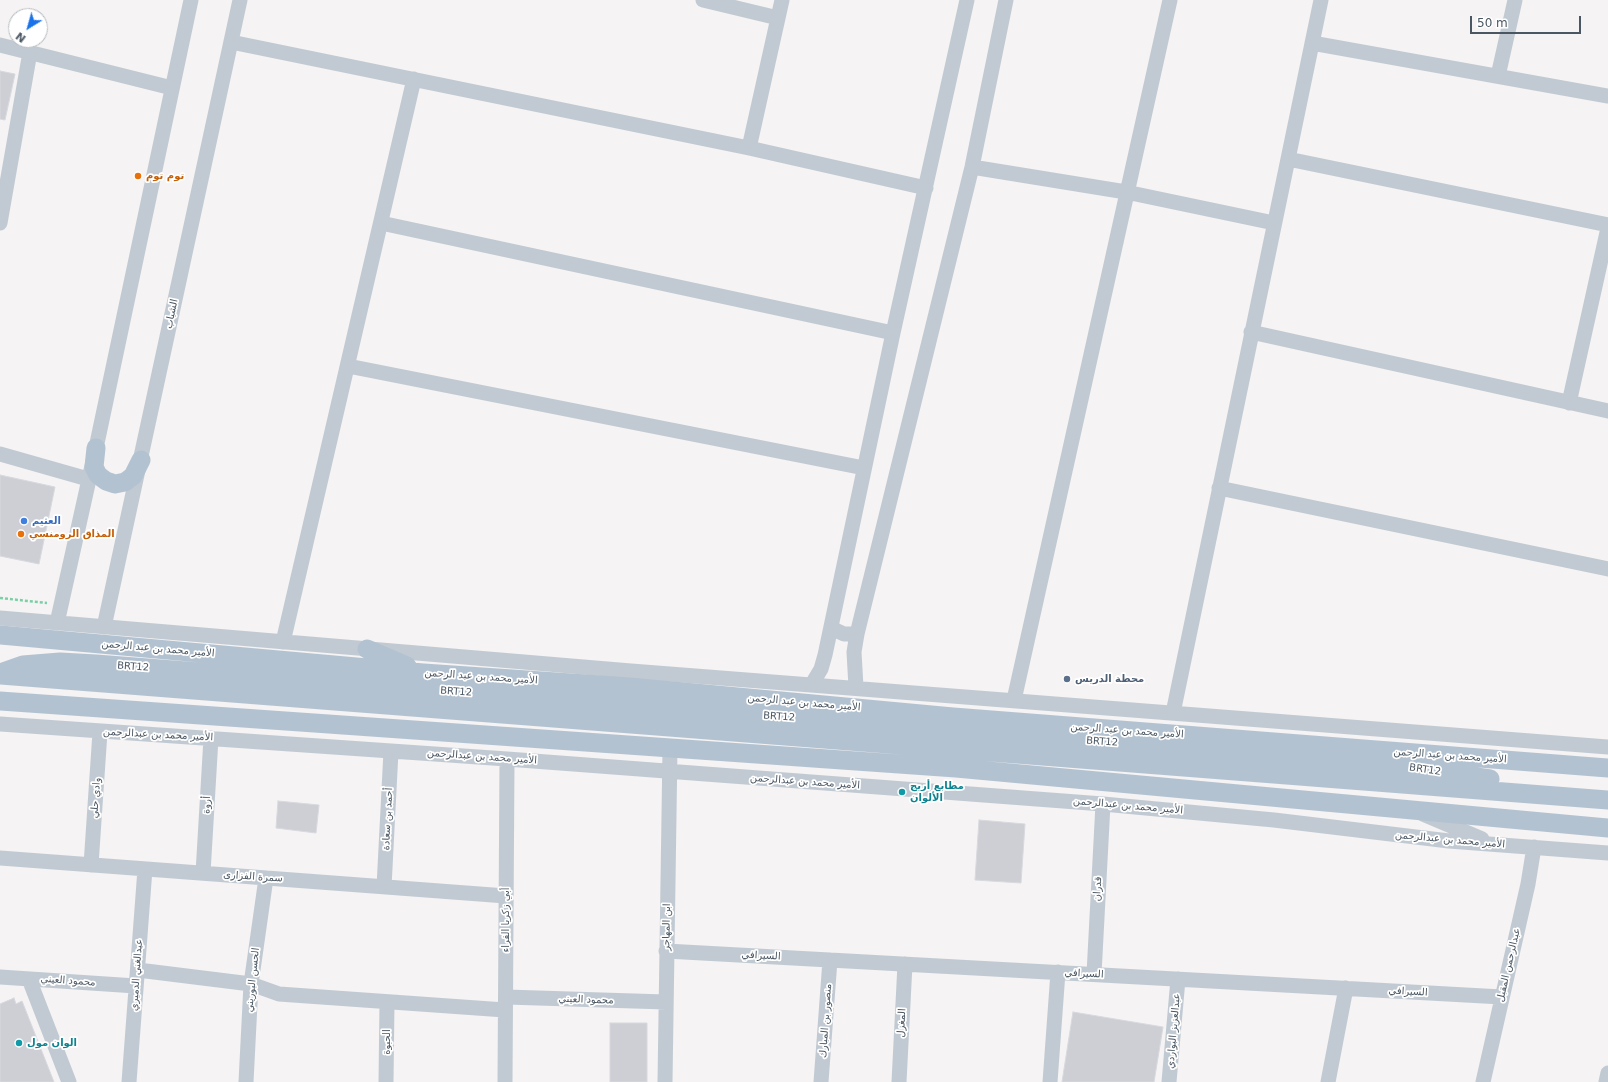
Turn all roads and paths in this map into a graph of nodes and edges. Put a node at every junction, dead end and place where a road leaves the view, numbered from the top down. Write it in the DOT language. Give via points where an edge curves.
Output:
graph roads {
  1 [pos="191,0"];
  2 [pos="240,0"];
  3 [pos="703,0"];
  4 [pos="782,0"];
  5 [pos="967,0"];
  6 [pos="1006,0"];
  7 [pos="1170,0"];
  8 [pos="1321,0"];
  9 [pos="1515,0"];
  10 [pos="778,18"];
  11 [pos="231,42"];
  12 [pos="1312,43"];
  13 [pos="0,45"];
  14 [pos="30,52"];
  15 [pos="1498,76"];
  16 [pos="414,79"];
  17 [pos="172,88"];
  18 [pos="1608,96"];
  19 [pos="749,148"];
  20 [pos="1288,159"];
  21 [pos="972,167"];
  22 [pos="926,188"];
  23 [pos="1126,192"];
  24 [pos="2,207"];
  25 [pos="0,223"];
  26 [pos="381,223"];
  27 [pos="1274,223"];
  28 [pos="1608,226"];
  29 [pos="1252,332"];
  30 [pos="892,333"];
  31 [pos="348,366"];
  32 [pos="1569,403"];
  33 [pos="1608,411"];
  34 [pos="96,448"];
  35 [pos="0,454"];
  36 [pos="141,460"];
  37 [pos="864,468"];
  38 [pos="88,478"];
  39 [pos="1219,488"];
  40 [pos="1608,569"];
  41 [pos="0,598"];
  42 [pos="61,605"];
  43 [pos="0,618"];
  44 [pos="57,623"];
  45 [pos="104,627"];
  46 [pos="831,628"];
  47 [pos="857,634"];
  48 [pos="0,635"];
  49 [pos="284,642"];
  50 [pos="367,649"];
  51 [pos="422,673"];
  52 [pos="0,674"];
  53 [pos="630,679"];
  54 [pos="812,684"];
  55 [pos="856,687"];
  56 [pos="0,700"];
  57 [pos="1014,700"];
  58 [pos="1173,713"];
  59 [pos="0,724"];
  60 [pos="100,732"];
  61 [pos="211,738"];
  62 [pos="1608,747"];
  63 [pos="670,748"];
  64 [pos="391,751"];
  65 [pos="1608,751"];
  66 [pos="507,759"];
  67 [pos="1571,765"];
  68 [pos="1608,768"];
  69 [pos="670,772"];
  70 [pos="1608,800"];
  71 [pos="1102,804"];
  72 [pos="1417,811"];
  73 [pos="1608,828"];
  74 [pos="1505,845"];
  75 [pos="1534,847"];
  76 [pos="1608,853"];
  77 [pos="0,858"];
  78 [pos="92,865"];
  79 [pos="145,868"];
  80 [pos="203,873"];
  81 [pos="266,878"];
  82 [pos="384,887"];
  83 [pos="506,896"];
  84 [pos="666,951"];
  85 [pos="830,960"];
  86 [pos="905,964"];
  87 [pos="138,970"];
  88 [pos="1058,972"];
  89 [pos="1094,974"];
  90 [pos="2,978"];
  91 [pos="29,979"];
  92 [pos="1178,979"];
  93 [pos="251,984"];
  94 [pos="136,986"];
  95 [pos="1346,988"];
  96 [pos="1502,997"];
  97 [pos="387,1002"];
  98 [pos="666,1002"];
  99 [pos="505,1004"];
  100 [pos="1608,1073"];
  101 [pos="69,1082"];
  102 [pos="129,1082"];
  103 [pos="246,1082"];
  104 [pos="386,1082"];
  105 [pos="505,1082"];
  106 [pos="665,1082"];
  107 [pos="821,1082"];
  108 [pos="899,1082"];
  109 [pos="1050,1082"];
  110 [pos="1169,1082"];
  111 [pos="1328,1082"];
  112 [pos="1483,1082"];
  113 [pos="1606,1082"];
  1 -- 17 [label="street"];
  2 -- 11 [label="street, الشباب"];
  3 -- 10 [label="street"];
  4 -- 10 [label="street"];
  5 -- 22 [label="street"];
  6 -- 21 [label="street"];
  7 -- 23 [label="street"];
  8 -- 12 [label="street"];
  9 -- 15 [label="street"];
  10 -- 19 [label="street"];
  11 -- 16 [label="street"];
  11 -- 36 [label="street, الشباب"];
  12 -- 15 [label="street"];
  12 -- 20 [label="street"];
  13 -- 14 [label="street"];
  14 -- 17 [label="street"];
  14 -- 24 [label="street"];
  15 -- 18 [label="street"];
  16 -- 19 [label="street"];
  16 -- 26 [label="street"];
  17 -- 34 [label="street"];
  19 -- 22 [label="street"];
  20 -- 27 [label="street"];
  20 -- 28 [label="street"];
  21 -- 23 [label="street"];
  21 -- 47 [label="street"];
  22 -- 30 [label="street"];
  23 -- 27 [label="street"];
  23 -- 57 [label="street"];
  24 -- 25 [label="street"];
  26 -- 30 [label="street"];
  26 -- 31 [label="street"];
  27 -- 29 [label="street"];
  28 -- 32 [label="street"];
  29 -- 32 [label="street"];
  29 -- 39 [label="street"];
  30 -- 37 [label="street"];
  31 -- 37 [label="street"];
  31 -- 49 [label="street"];
  32 -- 33 [label="street"];
  34 -- 36 [label="main road" via="94,467 98,476 115,484 125,482 133,476"];
  34 -- 38 [label="street"];
  35 -- 38 [label="street"];
  36 -- 45 [label="street, الشباب"];
  37 -- 46 [label="street"];
  38 -- 42 [label="street"];
  39 -- 40 [label="street"];
  39 -- 58 [label="street"];
  41 -- 42 [label="path"];
  42 -- 44 [label="street"];
  43 -- 44 [label="street"];
  44 -- 45 [label="street"];
  45 -- 49 [label="street"];
  46 -- 47 [label="street" via="844,634"];
  46 -- 54 [label="street" via="821,669"];
  47 -- 55 [label="street" via="854,668"];
  48 -- 51 [label="main road, الأمير محمد بن عبد الرحمن"];
  49 -- 50 [label="street"];
  50 -- 51 [label="main road"];
  50 -- 53 [label="street"];
  51 -- 53 [label="main road, الأمير محمد بن عبد الرحمن"];
  52 -- 70 [label="main road, BRT12"];
  53 -- 54 [label="street"];
  53 -- 67 [label="main road, الأمير محمد بن عبد الرحمن" via="961,718"];
  54 -- 55 [label="street"];
  55 -- 57 [label="street"];
  56 -- 63 [label="main road"];
  57 -- 58 [label="street"];
  58 -- 62 [label="street"];
  59 -- 60 [label="street, الأمير محمد بن عبدالرحمن"];
  60 -- 61 [label="street, الأمير محمد بن عبدالرحمن"];
  60 -- 78 [label="street, وادي حلي"];
  61 -- 64 [label="street, الأمير محمد بن عبدالرحمن"];
  61 -- 80 [label="street, أروة"];
  63 -- 69 [label="street, ابن المهاجر"];
  63 -- 72 [label="main road" via="956,768"];
  64 -- 66 [label="street, الأمير محمد بن عبدالرحمن"];
  64 -- 82 [label="street, أحمد بن سعادة"];
  65 -- 67 [label="street"];
  66 -- 69 [label="street, الأمير محمد بن عبدالرحمن"];
  66 -- 83 [label="street, أبي زكريا الفراء"];
  67 -- 68 [label="main road, الأمير محمد بن عبد الرحمن"];
  69 -- 71 [label="street, الأمير محمد بن عبدالرحمن"];
  69 -- 84 [label="street, ابن المهاجر"];
  71 -- 74 [label="street, الأمير محمد بن عبدالرحمن"];
  71 -- 89 [label="street, قدران"];
  72 -- 73 [label="main road"];
  72 -- 74 [label="street" via="1477,838"];
  74 -- 75 [label="street, الأمير محمد بن عبدالرحمن"];
  75 -- 76 [label="street, الأمير محمد بن عبدالرحمن"];
  75 -- 96 [label="street, عبدالرحمن المقبل"];
  77 -- 78 [label="street, سمرة الفزارى"];
  78 -- 79 [label="street, سمرة الفزارى"];
  79 -- 80 [label="street, سمرة الفزارى"];
  79 -- 87 [label="street, عبدالغني الدميري"];
  80 -- 81 [label="street, سمرة الفزارى"];
  81 -- 82 [label="street, سمرة الفزارى"];
  81 -- 93 [label="street, الحسن البوريني"];
  82 -- 83 [label="street, سمرة الفزارى"];
  83 -- 99 [label="street, أبي زكريا الفراء"];
  84 -- 85 [label="street, السيرافي"];
  84 -- 98 [label="street, ابن المهاجر"];
  85 -- 86 [label="street, السيرافي"];
  85 -- 107 [label="street, منصور بن المبارك"];
  86 -- 88 [label="street, السيرافي"];
  86 -- 108 [label="street, المغزل"];
  87 -- 93 [label="street, محمود العيني"];
  87 -- 94 [label="street, عبدالغني الدميري"];
  88 -- 89 [label="street, السيرافي"];
  88 -- 109 [label="street"];
  89 -- 92 [label="street, السيرافي"];
  90 -- 91 [label="street, محمود العيني"];
  91 -- 94 [label="street, محمود العيني"];
  91 -- 101 [label="street"];
  92 -- 95 [label="street, السيرافي"];
  92 -- 110 [label="street, عبدالعزيز البواردي"];
  93 -- 97 [label="street, محمود العيني" via="279,994"];
  93 -- 103 [label="street, الحسن البوريني"];
  94 -- 102 [label="street, عبدالغني الدميري"];
  95 -- 96 [label="street, السيرافي"];
  95 -- 111 [label="street"];
  96 -- 112 [label="street, عبدالرحمن المقبل"];
  97 -- 99 [label="street, محمود العيني"];
  97 -- 104 [label="street, الحبوة"];
  98 -- 99 [label="street, محمود العيني"];
  98 -- 106 [label="street, ابن المهاجر"];
  99 -- 105 [label="street, أبي زكريا الفراء"];
  100 -- 113 [label="street"];
}
